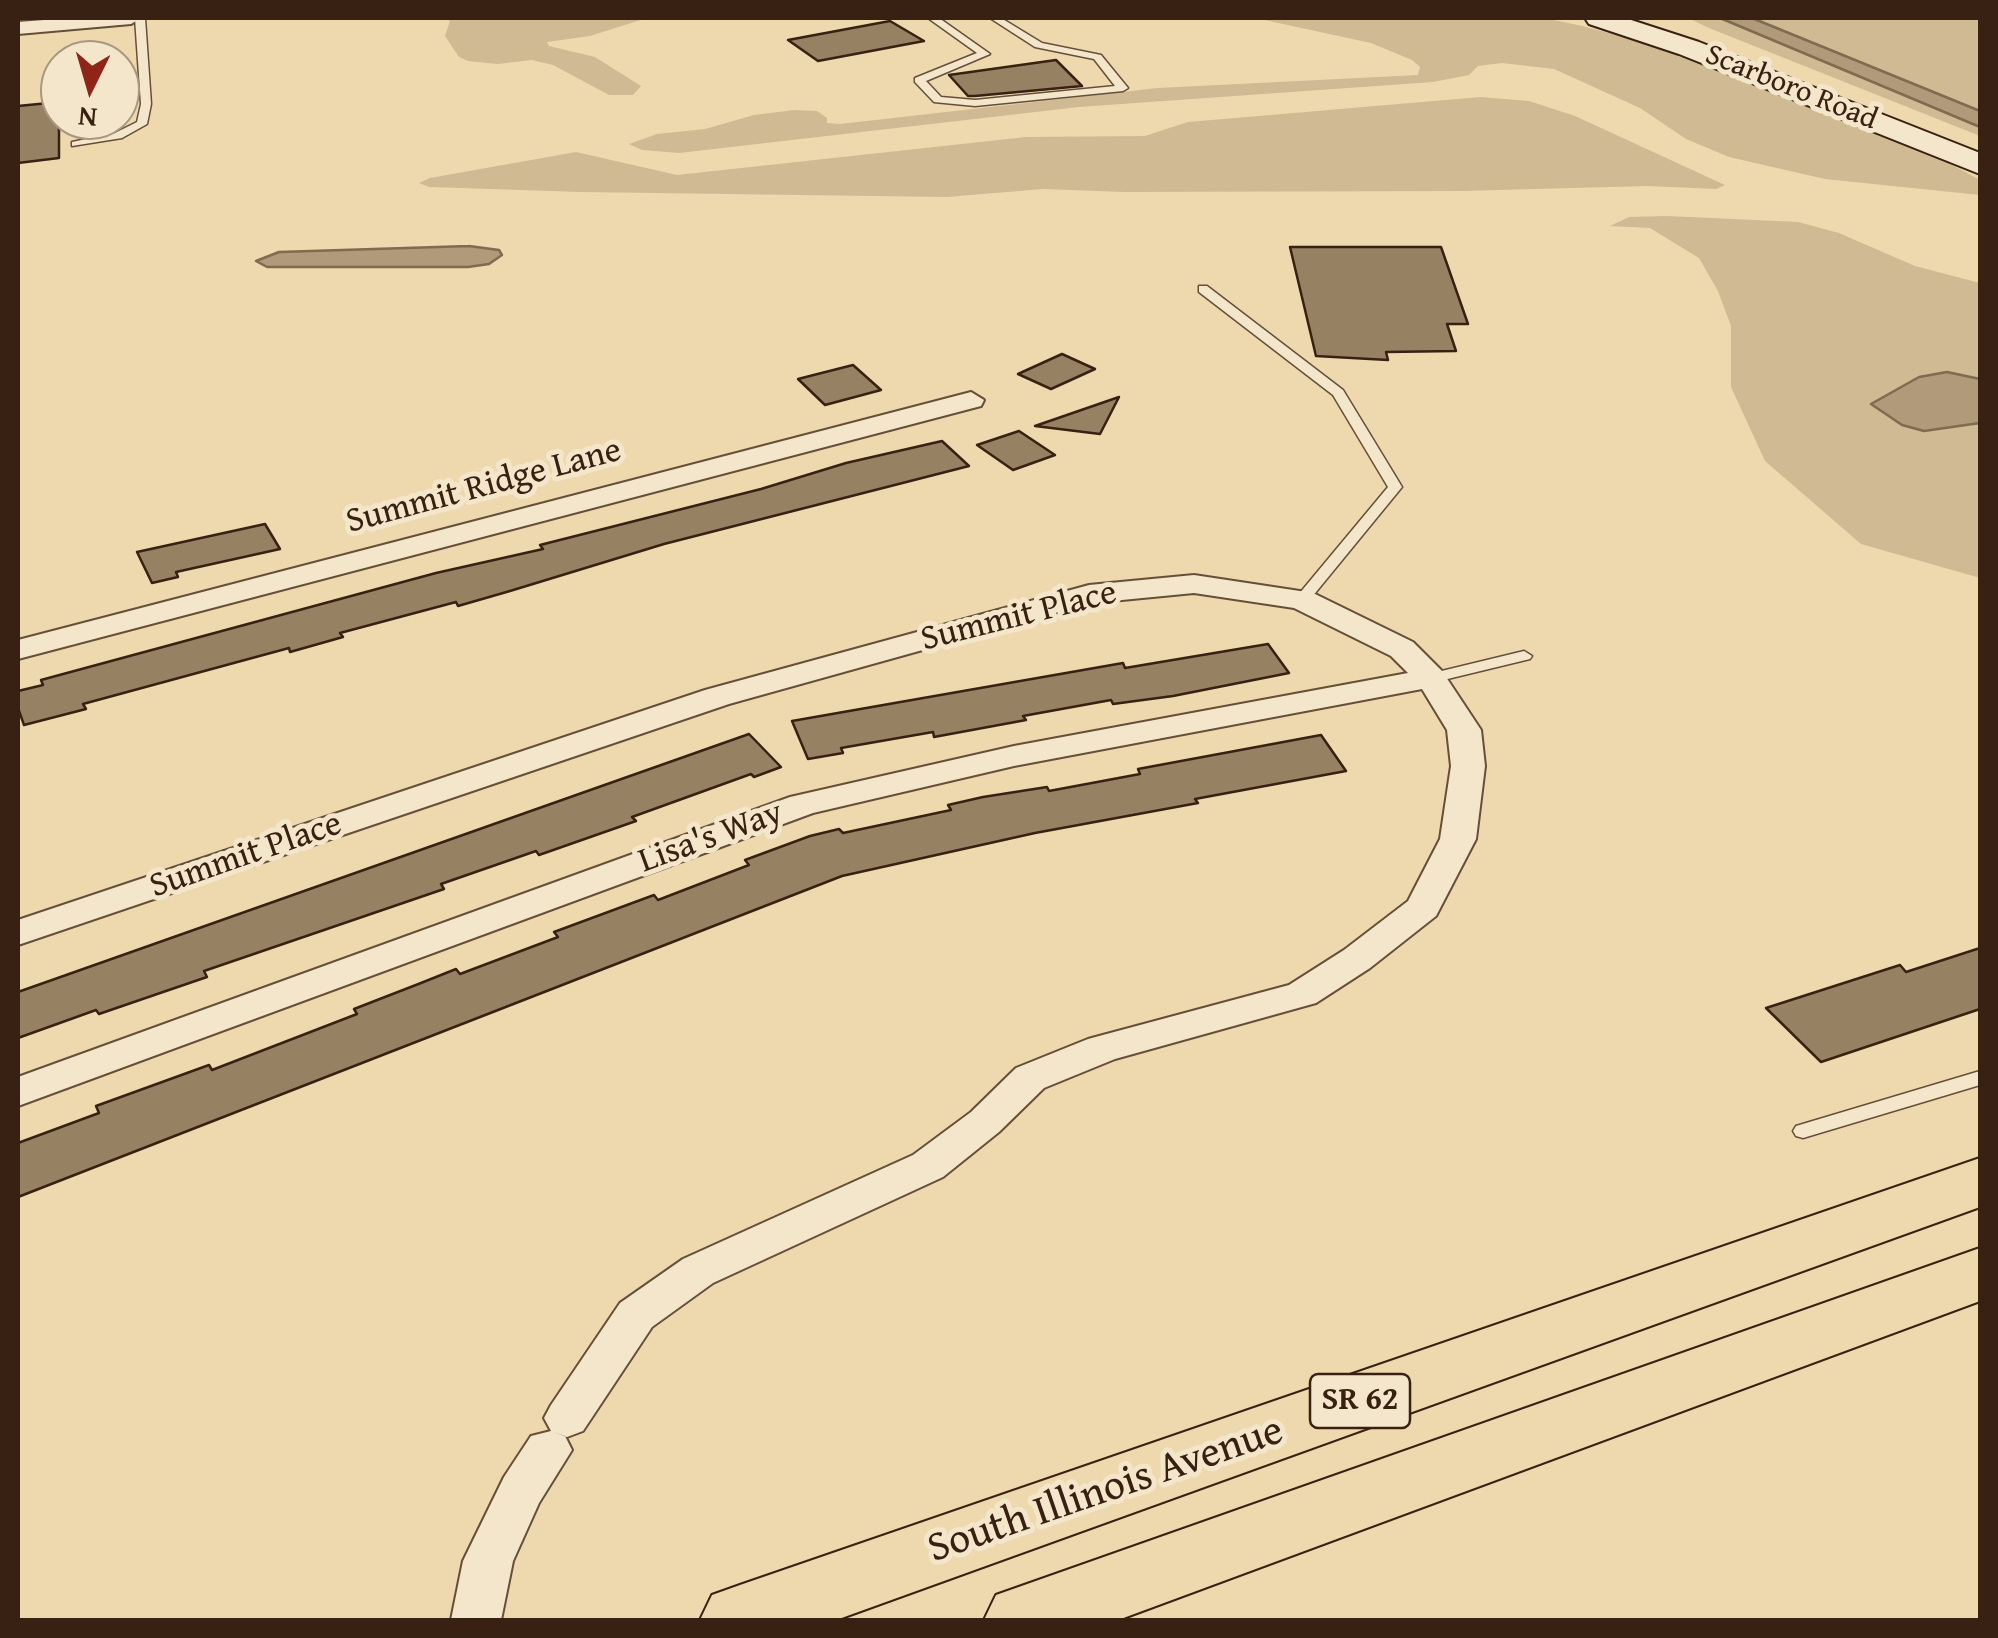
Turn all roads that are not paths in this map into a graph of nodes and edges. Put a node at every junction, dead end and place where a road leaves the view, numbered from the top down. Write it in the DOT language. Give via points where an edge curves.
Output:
graph roads {
  1 [pos="131,18"];
  2 [pos="140,18"];
  3 [pos="932,18"];
  4 [pos="995,18"];
  5 [pos="1599,18"];
  6 [pos="1622,18"];
  7 [pos="1648,18"];
  8 [pos="18,28"];
  9 [pos="76,144"];
  10 [pos="1980,152"];
  11 [pos="1980,164"];
  12 [pos="1204,289"];
  13 [pos="971,400"];
  14 [pos="1302,600"];
  15 [pos="18,650"];
  16 [pos="1524,656"];
  17 [pos="1431,678"];
  18 [pos="18,933"];
  19 [pos="1980,1078"];
  20 [pos="18,1092"];
  21 [pos="1803,1132"];
  22 [pos="1980,1182"];
  23 [pos="1980,1274"];
  24 [pos="476,1620"];
  25 [pos="740,1620"];
  26 [pos="1024,1620"];
  1 -- 8 [label="street"];
  2 -- 9 [label="lane" via="142,124"];
  3 -- 4 [label="lane" via="985,54 918,80 938,100 975,103 1123,88 1098,57 1039,46"];
  5 -- 11 [label="main road, Scarboro Road"];
  6 -- 10 [label="main road, Scarboro Road"];
  7 -- 10 [label="main road"];
  12 -- 14 [label="lane" via="1338,393 1396,487"];
  13 -- 15 [label="street, Summit Ridge Lane"];
  14 -- 17 [label="street, Summit Place" via="1402,649"];
  14 -- 18 [label="street, Summit Place" via="1194,584 1090,594 717,697"];
  16 -- 17 [label="lane"];
  17 -- 20 [label="street, Lisa's Way" via="1014,756 802,805"];
  17 -- 24 [label="street, Summit Place" via="1464,730 1468,766 1458,839 1423,908 1302,994 1102,1049 1030,1078 928,1166 698,1271 636,1315 520,1491 488,1561"];
  19 -- 21 [label="lane"];
  22 -- 25 [label="highway, South Illinois Avenue / SR 62"];
  23 -- 26 [label="highway, SR 62"];
}
